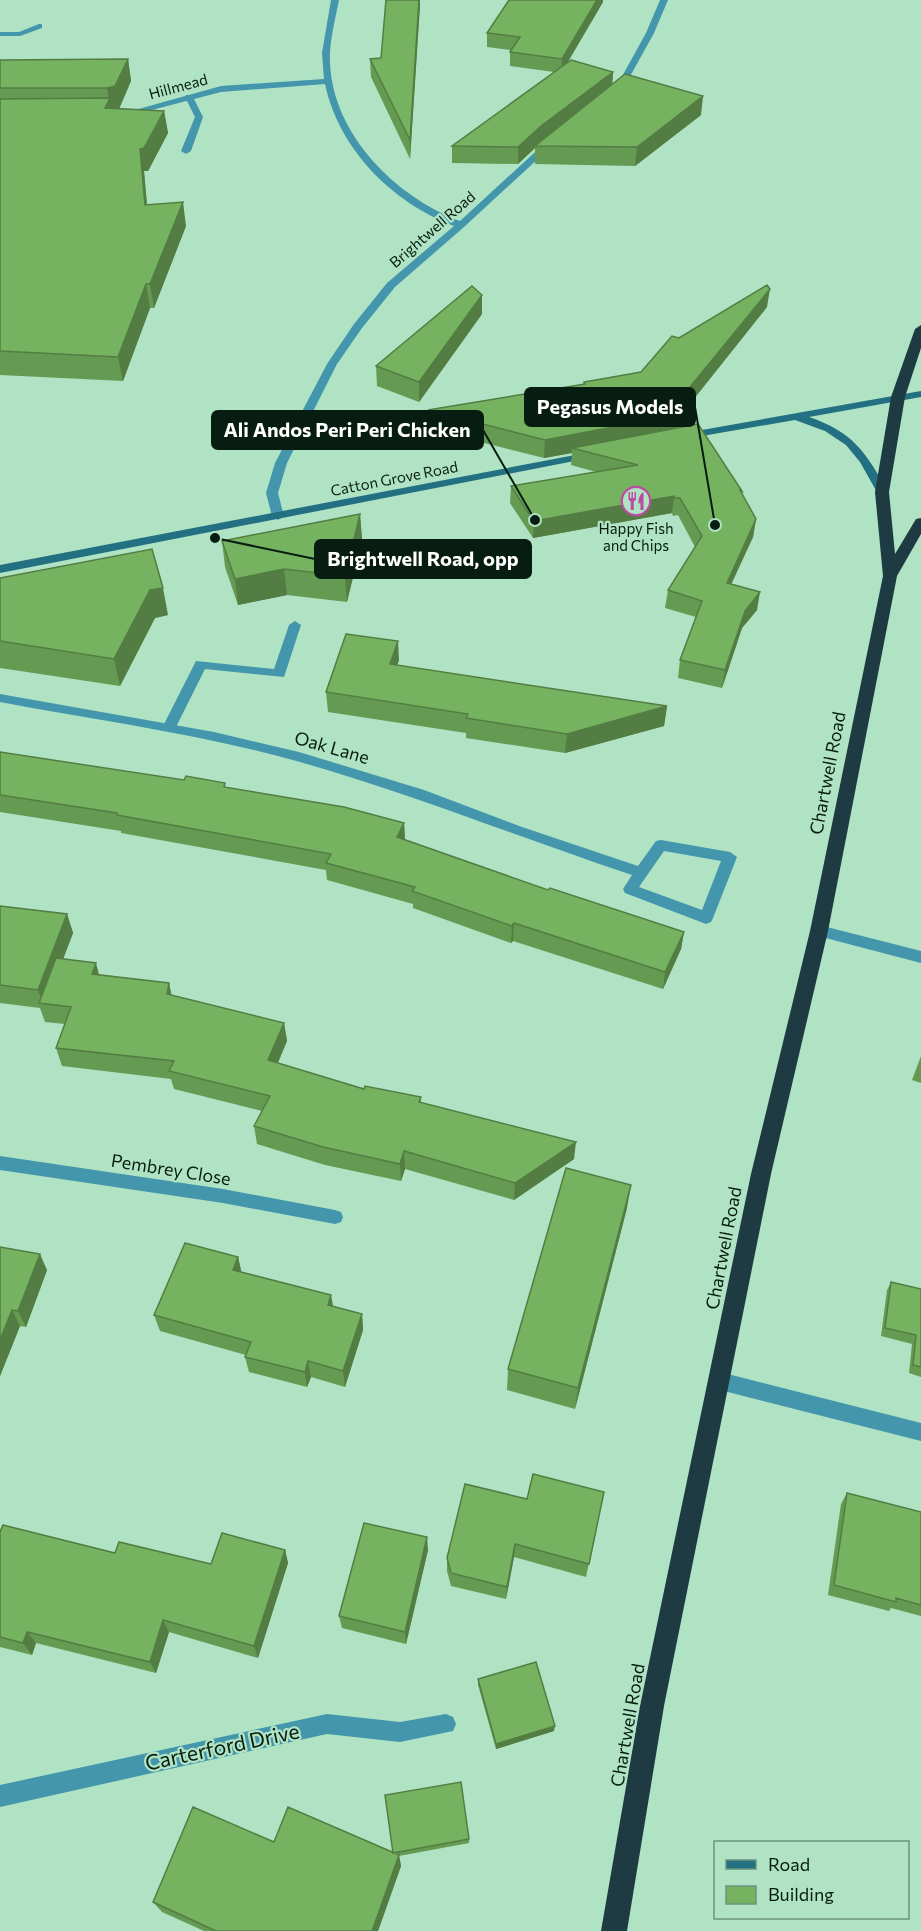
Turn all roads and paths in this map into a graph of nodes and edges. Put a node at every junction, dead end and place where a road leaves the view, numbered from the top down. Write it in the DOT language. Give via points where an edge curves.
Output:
graph roads {
  1 [pos="335,0"];
  2 [pos="664,0"];
  3 [pos="39,26"];
  4 [pos="0,34"];
  5 [pos="20,34"];
  6 [pos="33,42"];
  7 [pos="328,81"];
  8 [pos="189,97"];
  9 [pos="609,98"];
  10 [pos="111,116"];
  11 [pos="554,140"];
  12 [pos="186,151"];
  13 [pos="461,225"];
  14 [pos="921,329"];
  15 [pos="921,394"];
  16 [pos="897,397"];
  17 [pos="794,416"];
  18 [pos="676,438"];
  19 [pos="598,453"];
  20 [pos="882,492"];
  21 [pos="278,516"];
  22 [pos="921,522"];
  23 [pos="0,569"];
  24 [pos="890,576"];
  25 [pos="295,625"];
  26 [pos="0,698"];
  27 [pos="169,728"];
  28 [pos="642,873"];
  29 [pos="819,931"];
  30 [pos="921,957"];
  31 [pos="0,1163"];
  32 [pos="334,1217"];
  33 [pos="720,1381"];
  34 [pos="921,1432"];
  35 [pos="446,1724"];
  36 [pos="0,1796"];
  37 [pos="615,1931"];
  1 -- 7 [label="street" via="325,66"];
  2 -- 9 [label="street" via="618,92"];
  3 -- 5 [label="street"];
  4 -- 5 [label="street"];
  5 -- 6 [label="street"];
  7 -- 8 [label="street, Hillmead" via="240,86"];
  7 -- 13 [label="street" via="354,144 375,169 420,208 438,219"];
  8 -- 10 [label="street, Hillmead"];
  8 -- 12 [label="street" via="199,117"];
  11 -- 13 [label="street, Brightwell Road"];
  13 -- 21 [label="street, Brightwell Road" via="391,285 332,364 281,463 272,493"];
  14 -- 16 [label="highway, Chartwell Road"];
  15 -- 16 [label="street"];
  16 -- 17 [label="street"];
  16 -- 20 [label="highway, Chartwell Road"];
  17 -- 18 [label="street"];
  17 -- 20 [label="street" via="835,430 848,441 861,453"];
  19 -- 21 [label="street, Catton Grove Road"];
  20 -- 24 [label="highway, Chartwell Road"];
  21 -- 23 [label="street, Catton Grove Road"];
  22 -- 24 [label="highway, Chartwell Road"];
  24 -- 29 [label="highway, Chartwell Road"];
  25 -- 27 [label="street" via="279,674 201,664"];
  26 -- 27 [label="street, Oak Lane"];
  27 -- 28 [label="street, Oak Lane" via="299,757 419,794"];
  28 -- 28 [label="street" via="662,845 730,857 706,918 630,889"];
  29 -- 30 [label="street"];
  29 -- 33 [label="highway, Chartwell Road" via="761,1174"];
  31 -- 32 [label="street, Pembrey Close" via="224,1196"];
  33 -- 34 [label="street"];
  33 -- 37 [label="highway, Chartwell Road" via="652,1706"];
  35 -- 36 [label="street, Carterford Drive" via="400,1732 327,1724"];
}
